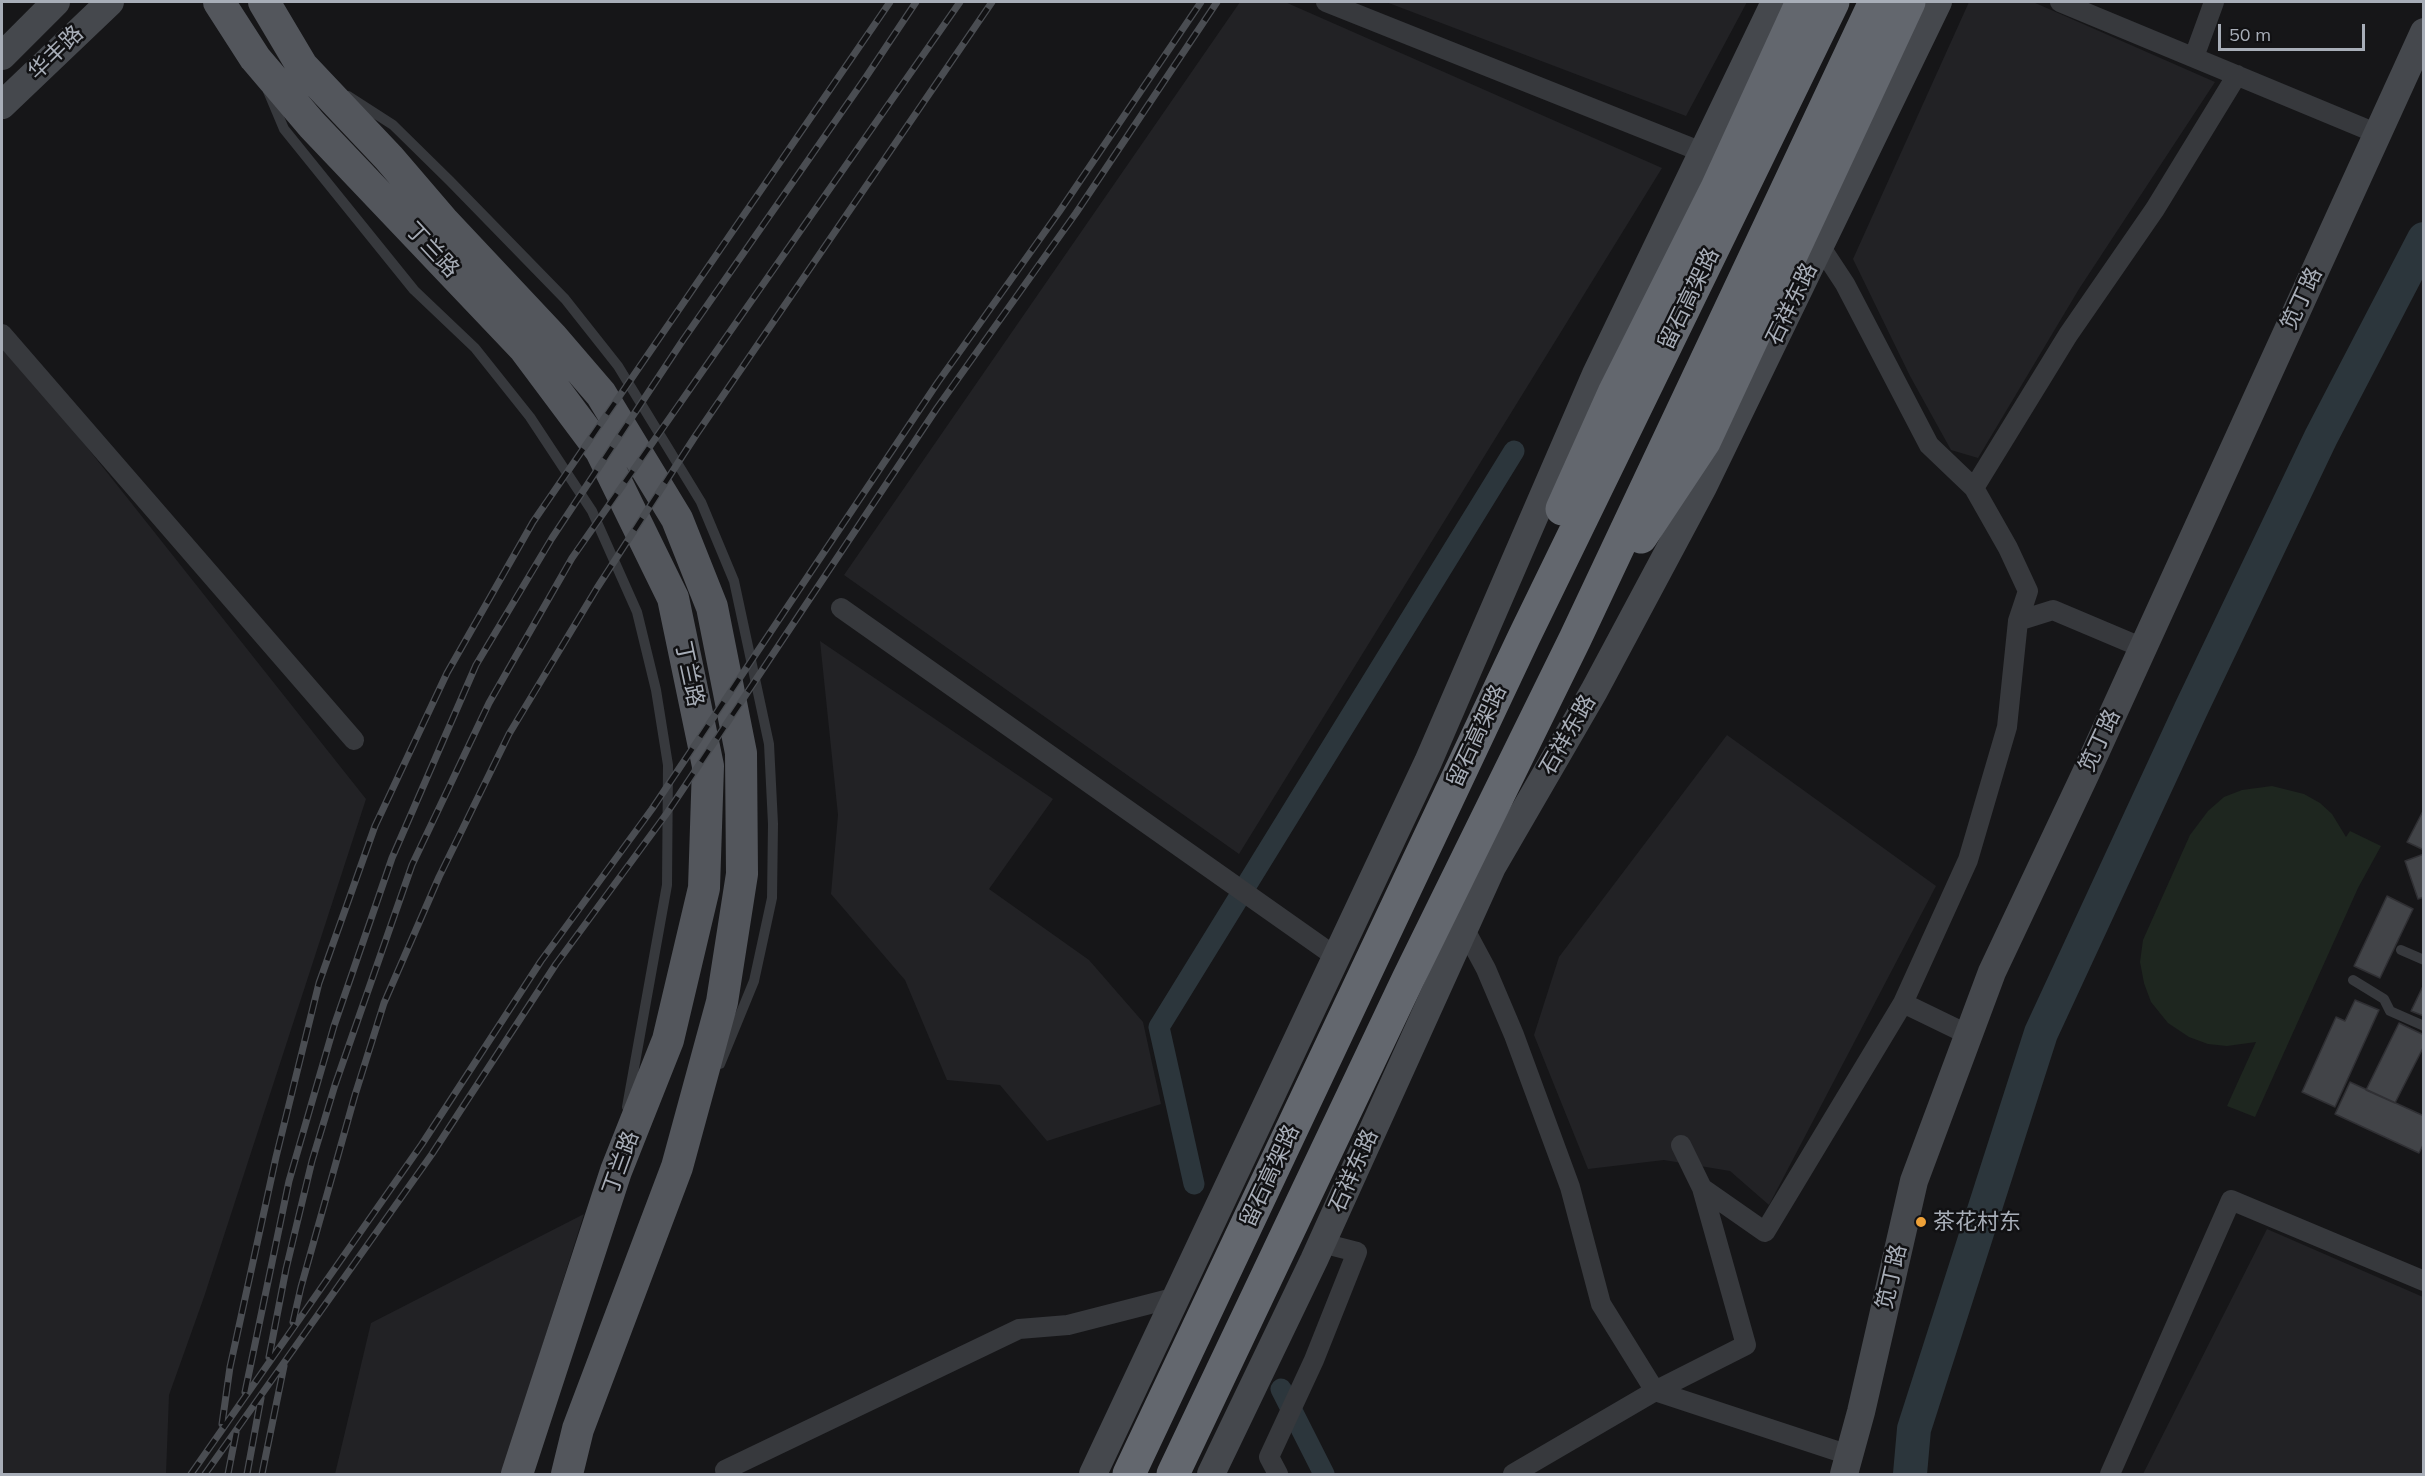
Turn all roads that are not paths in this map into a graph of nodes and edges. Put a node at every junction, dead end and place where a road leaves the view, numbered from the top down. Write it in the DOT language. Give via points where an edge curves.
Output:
graph roads {
  1 [pos="56,2"];
  2 [pos="110,2"];
  3 [pos="219,2"];
  4 [pos="264,2"];
  5 [pos="1326,2"];
  6 [pos="1774,2"];
  7 [pos="1802,2"];
  8 [pos="1833,2"];
  9 [pos="1875,2"];
  10 [pos="1909,2"];
  11 [pos="1938,2"];
  12 [pos="2060,2"];
  13 [pos="2214,2"];
  14 [pos="2424,32"];
  15 [pos="2,56"];
  16 [pos="2194,57"];
  17 [pos="2237,75"];
  18 [pos="2,105"];
  19 [pos="2378,134"];
  20 [pos="1702,152"];
  21 [pos="1820,246"];
  22 [pos="2,334"];
  23 [pos="1974,488"];
  24 [pos="841,608"];
  25 [pos="2018,621"];
  26 [pos="1524,637"];
  27 [pos="1575,639"];
  28 [pos="2143,648"];
  29 [pos="354,740"];
  30 [pos="1464,928"];
  31 [pos="2401,950"];
  32 [pos="1336,957"];
  33 [pos="2424,960"];
  34 [pos="2353,980"];
  35 [pos="1903,1004"];
  36 [pos="2424,1026"];
  37 [pos="1969,1035"];
  38 [pos="1681,1145"];
  39 [pos="1702,1188"];
  40 [pos="1322,1243"];
  41 [pos="2424,1281"];
  42 [pos="1176,1297"];
  43 [pos="1655,1391"];
  44 [pos="1846,1465"];
  45 [pos="1274,1466"];
  46 [pos="517,1474"];
  47 [pos="567,1474"];
  48 [pos="727,1474"];
  49 [pos="1093,1474"];
  50 [pos="1129,1474"];
  51 [pos="1173,1474"];
  52 [pos="1211,1474"];
  53 [pos="1513,1474"];
  54 [pos="2110,1474"];
  1 -- 15 [label="main road, 华丰路"];
  2 -- 18 [label="main road, 华丰路"];
  3 -- 46 [label="main road, 丁兰路" via="255,58 312,126 524,348 601,451 673,598 708,766 704,888 668,1040 616,1171"];
  4 -- 47 [label="main road, 丁兰路" via="302,66 602,394 677,519 712,607 741,753 742,873 722,1002 677,1167 578,1430"];
  5 -- 20 [label="street"];
  6 -- 20 [label="main road"];
  7 -- 26 [label="highway" via="1557,520"];
  8 -- 26 [label="highway, 留石高架路"];
  9 -- 27 [label="highway, 留石高架路"];
  10 -- 27 [label="highway" via="1704,442"];
  11 -- 21 [label="main road, 石祥东路"];
  12 -- 16 [label="street"];
  13 -- 16 [label="street"];
  14 -- 19 [label="main road, 笕丁路"];
  16 -- 17 [label="street"];
  17 -- 19 [label="street"];
  17 -- 23 [label="street"];
  19 -- 28 [label="main road, 笕丁路"];
  20 -- 32 [label="main road" via="1596,374 1428,762"];
  21 -- 23 [label="street" via="1845,284 1929,445"];
  21 -- 30 [label="main road, 石祥东路" via="1704,487 1594,691 1492,867"];
  22 -- 29 [label="street"];
  23 -- 25 [label="street" via="2028,591"];
  24 -- 32 [label="street"];
  25 -- 28 [label="street" via="2053,610"];
  25 -- 35 [label="street" via="2007,727 1971,849"];
  26 -- 50 [label="highway, 留石高架路"];
  27 -- 51 [label="highway, 留石高架路"];
  28 -- 37 [label="main road, 笕丁路" via="1992,972"];
  30 -- 40 [label="main road, 石祥东路"];
  30 -- 43 [label="street" via="1514,1035 1570,1186 1601,1304"];
  31 -- 33 [label="lane"];
  32 -- 42 [label="main road"];
  34 -- 36 [label="lane" via="2384,999 2390,1011"];
  35 -- 37 [label="street"];
  35 -- 39 [label="street" via="1765,1232"];
  37 -- 44 [label="main road, 笕丁路" via="1914,1181"];
  38 -- 39 [label="street"];
  39 -- 43 [label="street" via="1746,1345"];
  40 -- 45 [label="street" via="1357,1252"];
  40 -- 52 [label="main road, 石祥东路"];
  41 -- 54 [label="street" via="2231,1200"];
  42 -- 48 [label="street" via="1068,1324 1019,1329 725,1470"];
  42 -- 49 [label="main road"];
  43 -- 44 [label="street"];
  43 -- 53 [label="street"];
}
